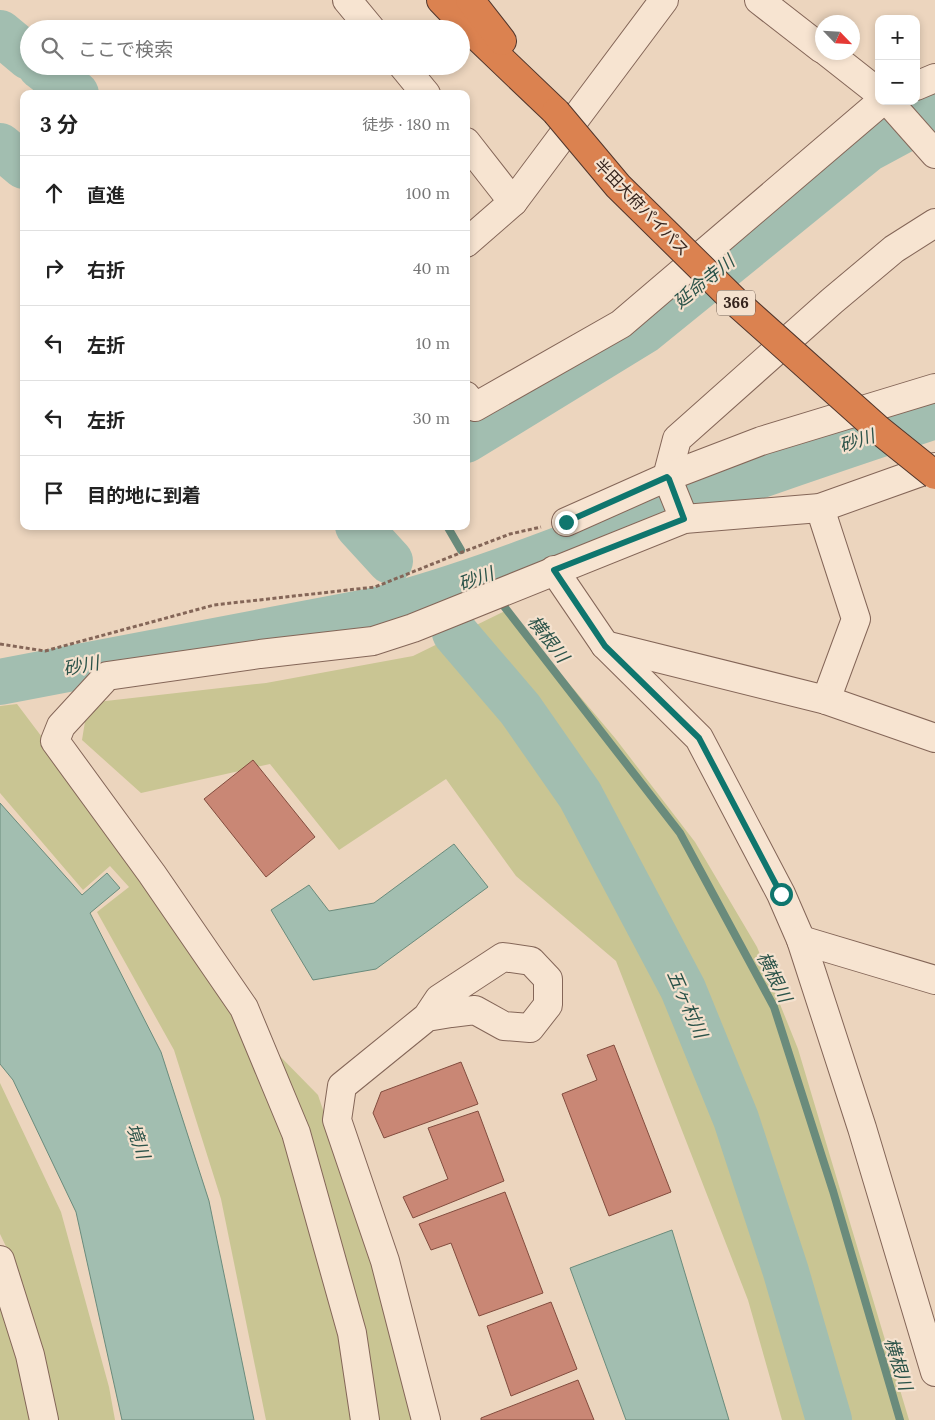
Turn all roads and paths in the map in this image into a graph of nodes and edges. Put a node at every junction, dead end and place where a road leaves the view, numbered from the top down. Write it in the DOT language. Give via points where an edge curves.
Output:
graph roads {
  1 [pos="347,0"];
  2 [pos="441,0"];
  3 [pos="459,0"];
  4 [pos="470,0"];
  5 [pos="664,0"];
  6 [pos="759,0"];
  7 [pos="364,20"];
  8 [pos="460,20"];
  9 [pos="470,30"];
  10 [pos="815,44"];
  11 [pos="837,60"];
  12 [pos="410,75"];
  13 [pos="935,78"];
  14 [pos="920,84"];
  15 [pos="423,90"];
  16 [pos="875,90"];
  17 [pos="877,105"];
  18 [pos="892,105"];
  19 [pos="556,112"];
  20 [pos="470,147"];
  21 [pos="933,151"];
  22 [pos="513,202"];
  23 [pos="935,223"];
  24 [pos="470,240"];
  25 [pos="935,388"];
  26 [pos="470,401"];
  27 [pos="935,467"];
  28 [pos="935,475"];
  29 [pos="668,478"];
  30 [pos="820,508"];
  31 [pos="684,518"];
  32 [pos="566,522"];
  33 [pos="554,570"];
  34 [pos="0,644"];
  35 [pos="605,646"];
  36 [pos="826,700"];
  37 [pos="935,738"];
  38 [pos="801,940"];
  39 [pos="935,980"];
  40 [pos="427,1017"];
  41 [pos="0,1260"];
  42 [pos="935,1372"];
  43 [pos="44,1420"];
  44 [pos="365,1420"];
  45 [pos="426,1420"];
  1 -- 7 [label="street"];
  2 -- 8 [label="highway, 366"];
  3 -- 19 [label="highway, 半田大府パイパス / 366"];
  4 -- 19 [label="highway, 366"];
  5 -- 22 [label="street"];
  6 -- 10 [label="street"];
  9 -- 19 [label="highway, 366"];
  11 -- 16 [label="street"];
  12 -- 15 [label="street"];
  13 -- 14 [label="street"];
  17 -- 26 [label="street" via="621,324 475,407"];
  18 -- 21 [label="street"];
  19 -- 28 [label="highway, 半田大府パイパス / 366, bridge" via="624,192 731,297 879,430"];
  20 -- 22 [label="street"];
  22 -- 24 [label="street"];
  23 -- 29 [label="street" via="894,249 677,439"];
  25 -- 29 [label="street" via="761,441"];
  27 -- 30 [label="street"];
  29 -- 31 [label="street"];
  29 -- 32 [label="street"];
  30 -- 31 [label="street"];
  30 -- 36 [label="street" via="856,619"];
  31 -- 33 [label="street"];
  32 -- 34 [label="path" via="510,534 376,587 214,605 45,651"];
  33 -- 35 [label="street"];
  33 -- 44 [label="street" via="413,628 373,641 107,676 61,726 55,741 244,1008 296,1133 352,1333"];
  35 -- 36 [label="street"];
  35 -- 38 [label="street" via="699,738 781,894"];
  36 -- 37 [label="street"];
  38 -- 39 [label="street"];
  38 -- 42 [label="street" via="862,1128"];
  40 -- 45 [label="street" via="342,1086 337,1120 385,1261"];
  41 -- 43 [label="street" via="30,1355"];
}
